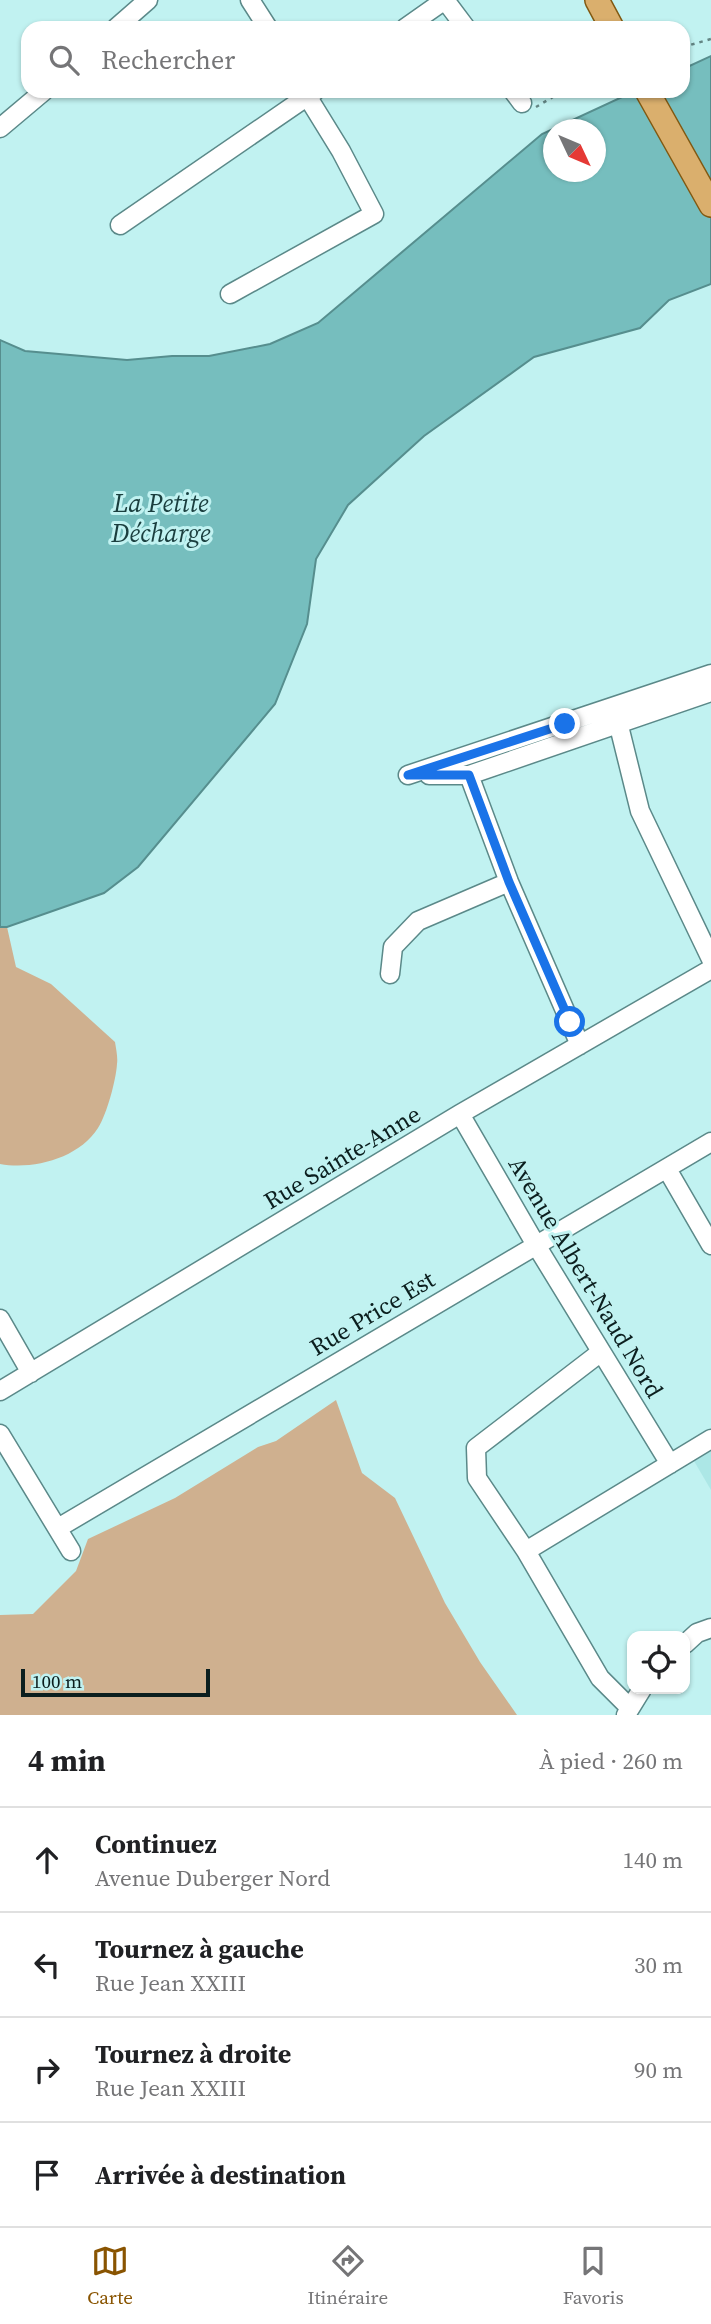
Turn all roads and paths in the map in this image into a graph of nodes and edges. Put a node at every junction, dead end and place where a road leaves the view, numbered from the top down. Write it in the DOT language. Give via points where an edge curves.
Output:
graph roads {
  1 [pos="250,0"];
  2 [pos="445,0"];
  3 [pos="597,0"];
  4 [pos="141,3"];
  5 [pos="123,21"];
  6 [pos="264,21"];
  7 [pos="415,21"];
  8 [pos="461,21"];
  9 [pos="608,21"];
  10 [pos="711,39"];
  11 [pos="690,45"];
  12 [pos="36,98"];
  13 [pos="302,98"];
  14 [pos="312,98"];
  15 [pos="519,98"];
  16 [pos="552,98"];
  17 [pos="652,98"];
  18 [pos="0,128"];
  19 [pos="711,205"];
  20 [pos="120,225"];
  21 [pos="230,294"];
  22 [pos="711,674"];
  23 [pos="711,692"];
  24 [pos="616,716"];
  25 [pos="469,775"];
  26 [pos="509,882"];
  27 [pos="711,959"];
  28 [pos="711,969"];
  29 [pos="390,974"];
  30 [pos="580,1045"];
  31 [pos="460,1114"];
  32 [pos="711,1142"];
  33 [pos="667,1169"];
  34 [pos="536,1245"];
  35 [pos="711,1245"];
  36 [pos="0,1319"];
  37 [pos="601,1352"];
  38 [pos="31,1373"];
  39 [pos="0,1391"];
  40 [pos="0,1434"];
  41 [pos="711,1439"];
  42 [pos="670,1464"];
  43 [pos="58,1528"];
  44 [pos="71,1551"];
  45 [pos="526,1551"];
  46 [pos="711,1628"];
  47 [pos="690,1639"];
  48 [pos="639,1694"];
  49 [pos="628,1711"];
  1 -- 6 [label="street"];
  2 -- 7 [label="street"];
  2 -- 8 [label="street"];
  3 -- 9 [label="main road"];
  4 -- 5 [label="street"];
  10 -- 11 [label="path"];
  12 -- 18 [label="street"];
  13 -- 20 [label="street"];
  14 -- 21 [label="street" via="374,214"];
  15 -- 16 [label="path" via="532,110"];
  17 -- 19 [label="main road"];
  22 -- 24 [label="street"];
  23 -- 24 [label="street"];
  24 -- 25 [label="street"];
  24 -- 25 [label="street" via="408,775"];
  24 -- 27 [label="street" via="640,811"];
  25 -- 26 [label="street"];
  26 -- 29 [label="street" via="418,921 393,947"];
  26 -- 30 [label="street"];
  28 -- 30 [label="street, Rue Sainte-Anne"];
  30 -- 31 [label="street, Rue Sainte-Anne"];
  31 -- 34 [label="street, Avenue Albert-Naud Nord"];
  31 -- 38 [label="street, Rue Sainte-Anne"];
  32 -- 33 [label="street, Rue Price Est"];
  33 -- 34 [label="street, Rue Price Est"];
  33 -- 35 [label="street"];
  34 -- 37 [label="street, Avenue Albert-Naud Nord"];
  34 -- 43 [label="street, Rue Price Est"];
  36 -- 38 [label="street"];
  37 -- 42 [label="street, Avenue Albert-Naud Nord"];
  37 -- 45 [label="street" via="476,1448 477,1478"];
  38 -- 39 [label="street, Rue Sainte-Anne"];
  40 -- 43 [label="street"];
  41 -- 42 [label="street"];
  42 -- 45 [label="street"];
  43 -- 44 [label="street"];
  45 -- 49 [label="street" via="600,1678"];
  46 -- 47 [label="street"];
  48 -- 49 [label="street"];
}
